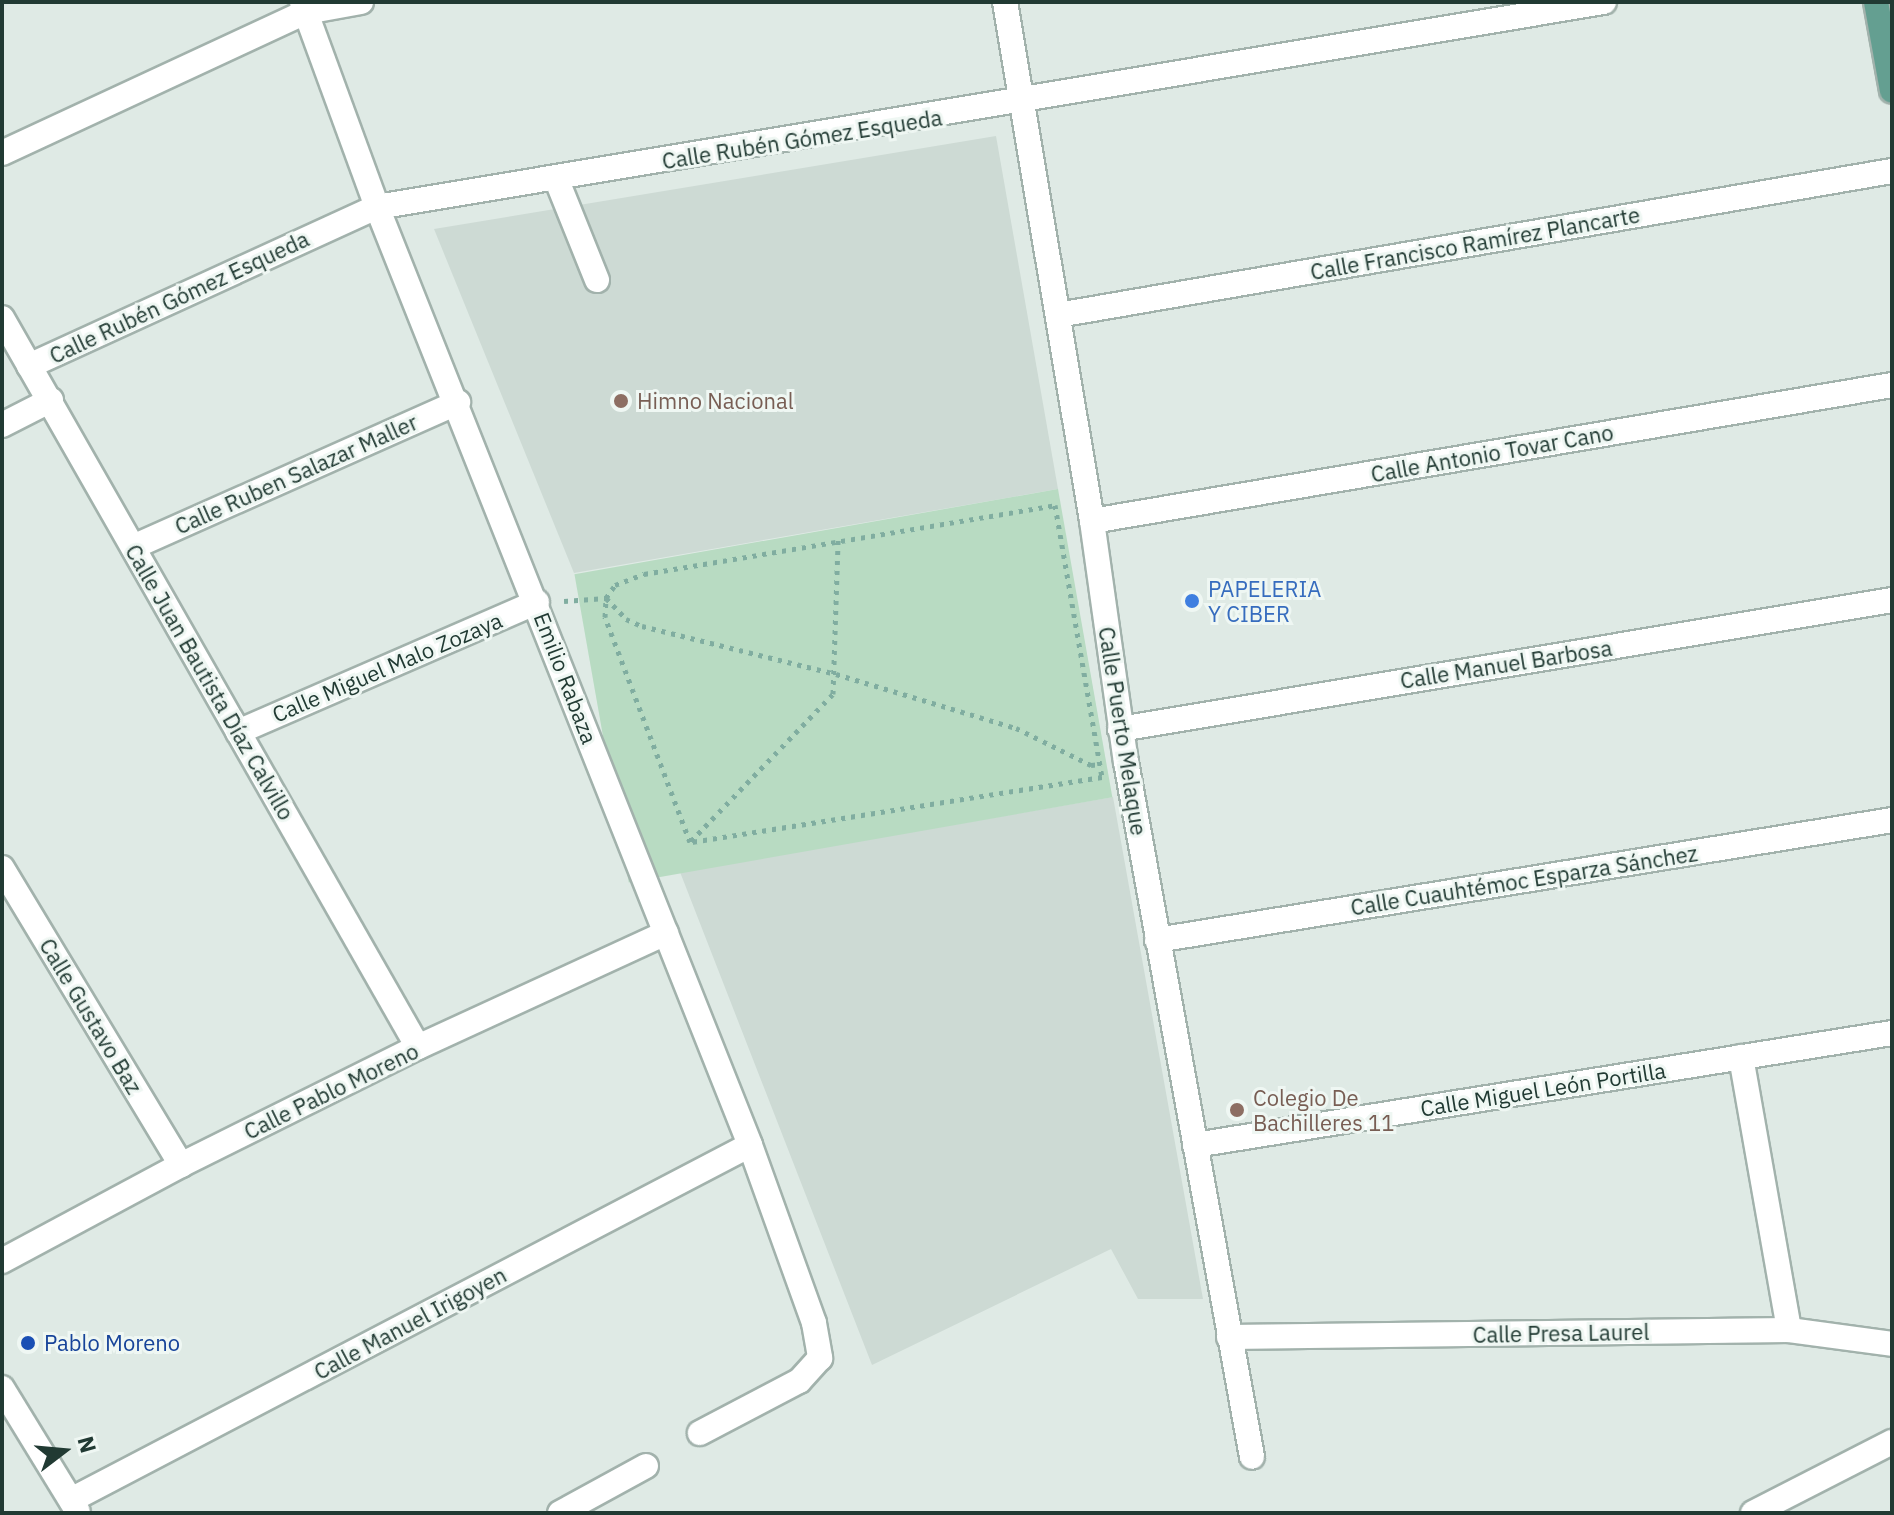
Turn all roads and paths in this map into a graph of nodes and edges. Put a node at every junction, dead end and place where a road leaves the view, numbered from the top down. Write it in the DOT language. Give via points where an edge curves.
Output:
graph roads {
  1 [pos="361,2"];
  2 [pos="1005,2"];
  3 [pos="1604,2"];
  4 [pos="1876,2"];
  5 [pos="304,7"];
  6 [pos="1892,91"];
  7 [pos="1022,103"];
  8 [pos="2,153"];
  9 [pos="1892,171"];
  10 [pos="556,178"];
  11 [pos="377,207"];
  12 [pos="597,280"];
  13 [pos="1058,315"];
  14 [pos="2,318"];
  15 [pos="29,366"];
  16 [pos="1892,385"];
  17 [pos="51,400"];
  18 [pos="458,402"];
  19 [pos="2,425"];
  20 [pos="1092,521"];
  21 [pos="838,540"];
  22 [pos="133,547"];
  23 [pos="606,598"];
  24 [pos="1892,600"];
  25 [pos="537,602"];
  26 [pos="836,674"];
  27 [pos="1120,729"];
  28 [pos="238,732"];
  29 [pos="1126,762"];
  30 [pos="1100,764"];
  31 [pos="1892,820"];
  32 [pos="690,842"];
  33 [pos="2,868"];
  34 [pos="666,933"];
  35 [pos="1157,940"];
  36 [pos="1892,1033"];
  37 [pos="418,1047"];
  38 [pos="1741,1057"];
  39 [pos="750,1145"];
  40 [pos="1195,1145"];
  41 [pos="181,1165"];
  42 [pos="2,1261"];
  43 [pos="1789,1330"];
  44 [pos="1229,1337"];
  45 [pos="1892,1344"];
  46 [pos="2,1388"];
  47 [pos="700,1433"];
  48 [pos="1892,1442"];
  49 [pos="1252,1457"];
  50 [pos="646,1466"];
  51 [pos="75,1507"];
  52 [pos="560,1513"];
  53 [pos="1753,1513"];
  1 -- 5 [label="street"];
  2 -- 7 [label="street, Calle Puerto Melaque"];
  3 -- 7 [label="street, Calle Rubén Gómez Esqueda"];
  4 -- 6 [label="main road"];
  5 -- 8 [label="street"];
  5 -- 11 [label="street, Emilio Rabaza"];
  7 -- 10 [label="street, Calle Rubén Gómez Esqueda"];
  7 -- 13 [label="street, Calle Puerto Melaque"];
  9 -- 13 [label="street, Calle Francisco Ramírez Plancarte"];
  10 -- 11 [label="street, Calle Rubén Gómez Esqueda"];
  10 -- 12 [label="street"];
  11 -- 15 [label="street, Calle Rubén Gómez Esqueda"];
  11 -- 18 [label="street, Emilio Rabaza"];
  13 -- 20 [label="street, Calle Puerto Melaque"];
  14 -- 15 [label="street, Calle Juan Bautista Díaz Calvillo"];
  15 -- 17 [label="street, Calle Juan Bautista Díaz Calvillo"];
  16 -- 20 [label="street, Calle Antonio Tovar Cano"];
  17 -- 19 [label="street"];
  17 -- 22 [label="street, Calle Juan Bautista Díaz Calvillo"];
  18 -- 22 [label="street, Calle Ruben Salazar Maller"];
  18 -- 25 [label="street, Emilio Rabaza"];
  20 -- 27 [label="street, Calle Puerto Melaque"];
  21 -- 23 [label="path" via="644,574 615,585"];
  21 -- 26 [label="path" via="832,607"];
  21 -- 30 [label="path" via="1055,505"];
  22 -- 28 [label="street, Calle Juan Bautista Díaz Calvillo"];
  23 -- 25 [label="path"];
  23 -- 26 [label="path" via="626,619 642,626"];
  23 -- 32 [label="path" via="605,617"];
  24 -- 27 [label="street, Calle Manuel Barbosa"];
  25 -- 28 [label="street, Calle Miguel Malo Zozaya"];
  25 -- 34 [label="street, Emilio Rabaza"];
  26 -- 30 [label="path" via="1016,728"];
  26 -- 32 [label="path" via="833,694"];
  27 -- 29 [label="street, Calle Puerto Melaque"];
  28 -- 37 [label="street, Calle Juan Bautista Díaz Calvillo"];
  29 -- 30 [label="path"];
  29 -- 35 [label="street, Calle Puerto Melaque"];
  30 -- 32 [label="path" via="1102,777"];
  31 -- 35 [label="street, Calle Cuauhtémoc Esparza Sánchez"];
  33 -- 41 [label="street, Calle Gustavo Baz"];
  34 -- 37 [label="street, Calle Pablo Moreno"];
  34 -- 39 [label="street, Emilio Rabaza"];
  35 -- 40 [label="street, Calle Puerto Melaque"];
  36 -- 38 [label="street, Calle Miguel León Portilla"];
  37 -- 41 [label="street, Calle Pablo Moreno"];
  38 -- 40 [label="street, Calle Miguel León Portilla"];
  38 -- 43 [label="street"];
  39 -- 47 [label="street, Emilio Rabaza" via="814,1323 820,1358 799,1381"];
  39 -- 51 [label="street, Calle Manuel Irigoyen"];
  40 -- 44 [label="street, Calle Puerto Melaque"];
  41 -- 42 [label="street, Calle Pablo Moreno"];
  43 -- 44 [label="street, Calle Presa Laurel"];
  43 -- 45 [label="street, Calle Presa Laurel"];
  44 -- 49 [label="street, Calle Puerto Melaque"];
  46 -- 51 [label="street"];
  48 -- 53 [label="street"];
  50 -- 52 [label="street"];
}
